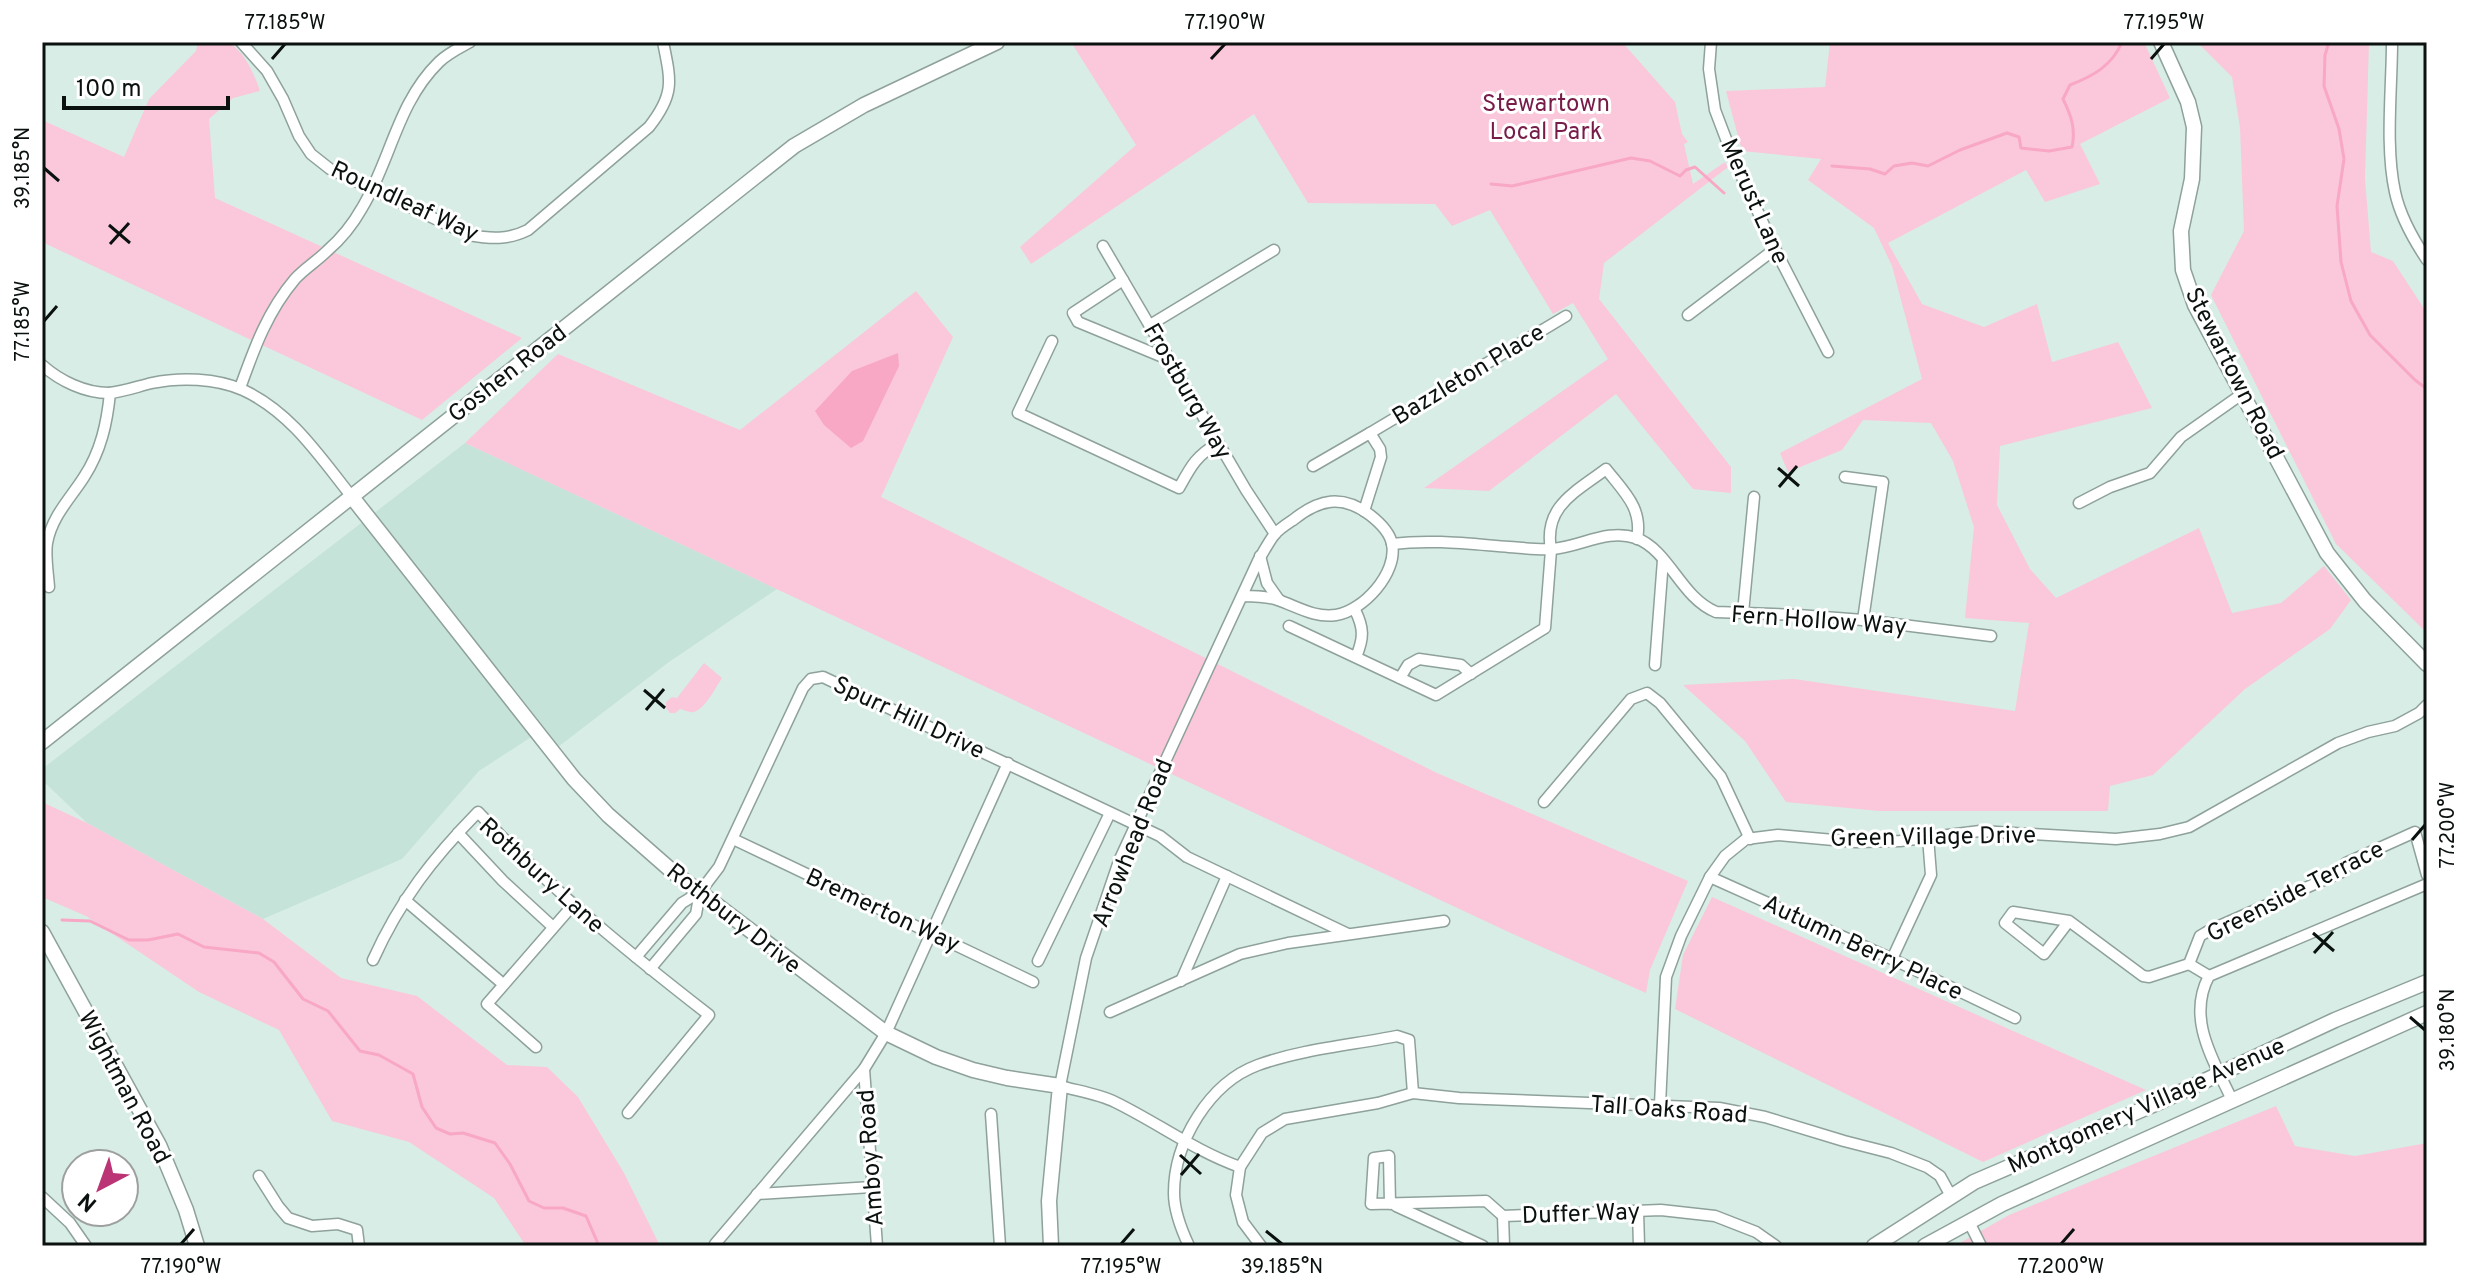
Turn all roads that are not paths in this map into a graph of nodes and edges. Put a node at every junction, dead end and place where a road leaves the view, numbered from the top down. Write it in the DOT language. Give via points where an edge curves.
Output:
graph roads {
  1 [pos="241,42"];
  2 [pos="470,42"];
  3 [pos="663,42"];
  4 [pos="997,42"];
  5 [pos="1711,42"];
  6 [pos="2161,42"];
  7 [pos="2392,42"];
  8 [pos="372,189"];
  9 [pos="1103,246"];
  10 [pos="1775,249"];
  11 [pos="1274,250"];
  12 [pos="2427,260"];
  13 [pos="1123,280"];
  14 [pos="1688,315"];
  15 [pos="1566,316"];
  16 [pos="1150,325"];
  17 [pos="1052,341"];
  18 [pos="1828,352"];
  19 [pos="1170,360"];
  20 [pos="42,365"];
  21 [pos="240,388"];
  22 [pos="110,393"];
  23 [pos="2242,394"];
  24 [pos="1370,433"];
  25 [pos="1218,443"];
  26 [pos="1313,466"];
  27 [pos="1845,477"];
  28 [pos="352,497"];
  29 [pos="1754,497"];
  30 [pos="2079,503"];
  31 [pos="1364,511"];
  32 [pos="1275,534"];
  33 [pos="1637,539"];
  34 [pos="1392,544"];
  35 [pos="1551,550"];
  36 [pos="1260,556"];
  37 [pos="1663,560"];
  38 [pos="49,587"];
  39 [pos="1242,596"];
  40 [pos="1279,600"];
  41 [pos="1355,610"];
  42 [pos="1743,613"];
  43 [pos="1863,620"];
  44 [pos="1289,626"];
  45 [pos="1991,636"];
  46 [pos="1356,657"];
  47 [pos="2427,664"];
  48 [pos="1655,665"];
  49 [pos="1471,674"];
  50 [pos="1400,678"];
  51 [pos="2427,705"];
  52 [pos="42,742"];
  53 [pos="1008,763"];
  54 [pos="1544,802"];
  55 [pos="1110,813"];
  56 [pos="1136,825"];
  57 [pos="458,833"];
  58 [pos="1928,837"];
  59 [pos="733,839"];
  60 [pos="1750,839"];
  61 [pos="2427,875"];
  62 [pos="1227,876"];
  63 [pos="1710,877"];
  64 [pos="2427,884"];
  65 [pos="700,892"];
  66 [pos="405,900"];
  67 [pos="573,905"];
  68 [pos="1444,921"];
  69 [pos="2069,921"];
  70 [pos="553,927"];
  71 [pos="42,932"];
  72 [pos="931,932"];
  73 [pos="1348,934"];
  74 [pos="636,957"];
  75 [pos="1892,959"];
  76 [pos="373,960"];
  77 [pos="1038,961"];
  78 [pos="2189,964"];
  79 [pos="650,969"];
  80 [pos="2209,976"];
  81 [pos="1181,981"];
  82 [pos="1033,982"];
  83 [pos="2427,982"];
  84 [pos="503,984"];
  85 [pos="1110,1012"];
  86 [pos="2427,1013"];
  87 [pos="2015,1018"];
  88 [pos="886,1033"];
  89 [pos="536,1047"];
  90 [pos="864,1069"];
  91 [pos="2220,1074"];
  92 [pos="1060,1086"];
  93 [pos="1413,1093"];
  94 [pos="2232,1100"];
  95 [pos="1660,1105"];
  96 [pos="628,1113"];
  97 [pos="991,1114"];
  98 [pos="1185,1142"];
  99 [pos="1240,1167"];
  100 [pos="259,1176"];
  101 [pos="872,1187"];
  102 [pos="757,1194"];
  103 [pos="1951,1196"];
  104 [pos="42,1197"];
  105 [pos="1390,1204"];
  106 [pos="1638,1211"];
  107 [pos="1503,1216"];
  108 [pos="1969,1222"];
  109 [pos="715,1244"];
  110 [pos="1769,1244"];
  111 [pos="86,1246"];
  112 [pos="197,1246"];
  113 [pos="359,1246"];
  114 [pos="877,1246"];
  115 [pos="1000,1246"];
  116 [pos="1051,1246"];
  117 [pos="1189,1246"];
  118 [pos="1261,1246"];
  119 [pos="1483,1246"];
  120 [pos="1504,1246"];
  121 [pos="1639,1246"];
  122 [pos="1874,1246"];
  123 [pos="1925,1246"];
  124 [pos="1981,1246"];
  1 -- 8 [label="street, Roundleaf Way" via="267,71 311,154"];
  2 -- 8 [label="street" via="441,60 419,83"];
  3 -- 8 [label="street, Roundleaf Way" via="670,86 663,110 528,230 490,239 469,235"];
  4 -- 28 [label="street, Goshen Road" via="864,105 794,146"];
  5 -- 10 [label="street, Merust Lane" via="1715,110"];
  6 -- 23 [label="street, Stewartown Road" via="2194,127 2192,179 2181,231 2183,270 2195,305"];
  7 -- 12 [label="street" via="2393,180 2403,218"];
  8 -- 21 [label="street" via="346,231 296,277 276,304"];
  9 -- 13 [label="street, Frostburg Way"];
  10 -- 14 [label="street"];
  10 -- 18 [label="street, Merust Lane"];
  11 -- 16 [label="street"];
  13 -- 16 [label="street, Frostburg Way"];
  13 -- 19 [label="street" via="1073,313 1078,322"];
  15 -- 24 [label="street, Bazzleton Place"];
  16 -- 19 [label="street, Frostburg Way"];
  17 -- 25 [label="street" via="1018,413 1179,488 1194,460"];
  19 -- 25 [label="street, Frostburg Way"];
  20 -- 22 [label="street" via="80,388"];
  21 -- 22 [label="street" via="184,379"];
  21 -- 28 [label="street" via="290,421"];
  22 -- 38 [label="street" via="101,443 50,532"];
  23 -- 30 [label="street" via="2181,437 2150,473"];
  23 -- 47 [label="street, Stewartown Road" via="2327,553"];
  24 -- 26 [label="street, Bazzleton Place"];
  24 -- 31 [label="street, Bazzleton Place" via="1381,457"];
  25 -- 32 [label="street, Frostburg Way"];
  27 -- 43 [label="street" via="1883,482"];
  28 -- 52 [label="street, Goshen Road"];
  28 -- 65 [label="street, Rothbury Drive" via="574,779 641,845"];
  29 -- 42 [label="street"];
  31 -- 32 [label="street, Arrowhead Road" via="1339,501 1318,503"];
  31 -- 34 [label="street" via="1381,524"];
  32 -- 36 [label="street, Arrowhead Road"];
  33 -- 35 [label="street" via="1603,536"];
  33 -- 35 [label="street" via="1639,518 1633,504 1606,469 1559,505 1550,528"];
  33 -- 37 [label="street, Fern Hollow Way"];
  34 -- 35 [label="street" via="1420,541"];
  34 -- 41 [label="street" via="1384,577"];
  35 -- 49 [label="street" via="1545,628"];
  36 -- 39 [label="street, Arrowhead Road"];
  36 -- 40 [label="street" via="1267,583"];
  37 -- 42 [label="street, Fern Hollow Way" via="1704,607"];
  37 -- 48 [label="street"];
  39 -- 40 [label="street"];
  39 -- 56 [label="street, Arrowhead Road"];
  40 -- 41 [label="street" via="1323,616"];
  41 -- 46 [label="street" via="1364,634"];
  42 -- 43 [label="street, Fern Hollow Way"];
  43 -- 45 [label="street, Fern Hollow Way"];
  44 -- 46 [label="street"];
  46 -- 50 [label="street"];
  49 -- 50 [label="street" via="1436,695"];
  49 -- 50 [label="street" via="1461,665 1419,659"];
  51 -- 58 [label="street, Green Village Drive" via="2395,726 2338,743 2189,827 2116,839 1980,831"];
  53 -- 55 [label="street, Spurr Hill Drive"];
  53 -- 59 [label="street, Spurr Hill Drive" via="835,681 811,679"];
  53 -- 72 [label="street"];
  54 -- 60 [label="street" via="1631,699 1647,693 1721,777"];
  55 -- 56 [label="street, Spurr Hill Drive"];
  55 -- 77 [label="street"];
  56 -- 62 [label="street, Spurr Hill Drive"];
  56 -- 92 [label="street, Arrowhead Road" via="1086,958"];
  57 -- 66 [label="street, Rothbury Lane"];
  57 -- 67 [label="street, Rothbury Lane" via="478,812"];
  57 -- 70 [label="street"];
  58 -- 60 [label="street, Green Village Drive" via="1856,842 1778,835"];
  58 -- 75 [label="street" via="1931,875"];
  59 -- 65 [label="street, Spurr Hill Drive"];
  59 -- 72 [label="street, Bremerton Way"];
  60 -- 63 [label="street" via="1725,856"];
  61 -- 78 [label="street, Greenside Terrace" via="2415,832 2346,863 2344,871 2210,930 2200,936"];
  62 -- 73 [label="street, Spurr Hill Drive"];
  62 -- 81 [label="street"];
  63 -- 75 [label="street, Autumn Berry Place"];
  63 -- 95 [label="street" via="1666,977"];
  64 -- 80 [label="street, Greenside Terrace"];
  65 -- 74 [label="street" via="682,903"];
  65 -- 79 [label="street" via="696,914"];
  65 -- 88 [label="street, Rothbury Drive"];
  66 -- 76 [label="street, Rothbury Lane"];
  66 -- 84 [label="street"];
  67 -- 70 [label="street"];
  67 -- 74 [label="street, Rothbury Lane"];
  68 -- 73 [label="street"];
  69 -- 69 [label="street, Greenside Terrace" via="2044,954 2005,923 2013,912"];
  69 -- 78 [label="street, Greenside Terrace" via="2143,976"];
  70 -- 84 [label="street"];
  71 -- 112 [label="street, Wightman Road" via="159,1145"];
  72 -- 82 [label="street, Bremerton Way"];
  72 -- 88 [label="street"];
  73 -- 81 [label="street" via="1240,954"];
  74 -- 79 [label="street, Rothbury Lane"];
  75 -- 87 [label="street, Autumn Berry Place"];
  78 -- 80 [label="street"];
  79 -- 96 [label="street, Rothbury Lane" via="709,1015"];
  80 -- 91 [label="street, Greenside Terrace" via="2199,1012 2204,1040"];
  81 -- 85 [label="street"];
  83 -- 91 [label="street, Montgomery Village Avenue"];
  84 -- 89 [label="street" via="487,1004"];
  86 -- 94 [label="street, Montgomery Village Avenue"];
  88 -- 90 [label="street"];
  88 -- 92 [label="street, Rothbury Drive" via="973,1070"];
  90 -- 101 [label="street, Amboy Road"];
  90 -- 102 [label="street"];
  91 -- 94 [label="street, Greenside Terrace"];
  91 -- 103 [label="street, Montgomery Village Avenue"];
  92 -- 98 [label="street, Rothbury Drive" via="1113,1101"];
  92 -- 116 [label="street, Arrowhead Road" via="1049,1201"];
  93 -- 95 [label="street, Tall Oaks Road"];
  93 -- 98 [label="street" via="1409,1040 1397,1036 1285,1058 1256,1066 1229,1083 1209,1101"];
  93 -- 99 [label="street, Tall Oaks Road" via="1285,1119 1262,1133"];
  94 -- 108 [label="street, Montgomery Village Avenue"];
  95 -- 103 [label="street, Tall Oaks Road" via="1765,1117 1891,1153 1940,1176"];
  97 -- 115 [label="street"];
  98 -- 99 [label="street, Rothbury Drive"];
  98 -- 117 [label="street" via="1174,1193"];
  99 -- 118 [label="street" via="1236,1195 1243,1222"];
  100 -- 113 [label="street" via="288,1218 357,1230"];
  101 -- 102 [label="street"];
  101 -- 114 [label="street, Amboy Road"];
  102 -- 109 [label="street"];
  103 -- 122 [label="street, Montgomery Village Avenue"];
  104 -- 111 [label="street"];
  105 -- 105 [label="street" via="1371,1204 1374,1158 1389,1156"];
  105 -- 107 [label="street, Duffer Way" via="1486,1201"];
  105 -- 119 [label="street"];
  106 -- 107 [label="street, Duffer Way"];
  106 -- 110 [label="street, Duffer Way" via="1715,1216 1756,1232"];
  106 -- 121 [label="street"];
  107 -- 120 [label="street"];
  108 -- 123 [label="street, Montgomery Village Avenue"];
  108 -- 124 [label="street"];
}
